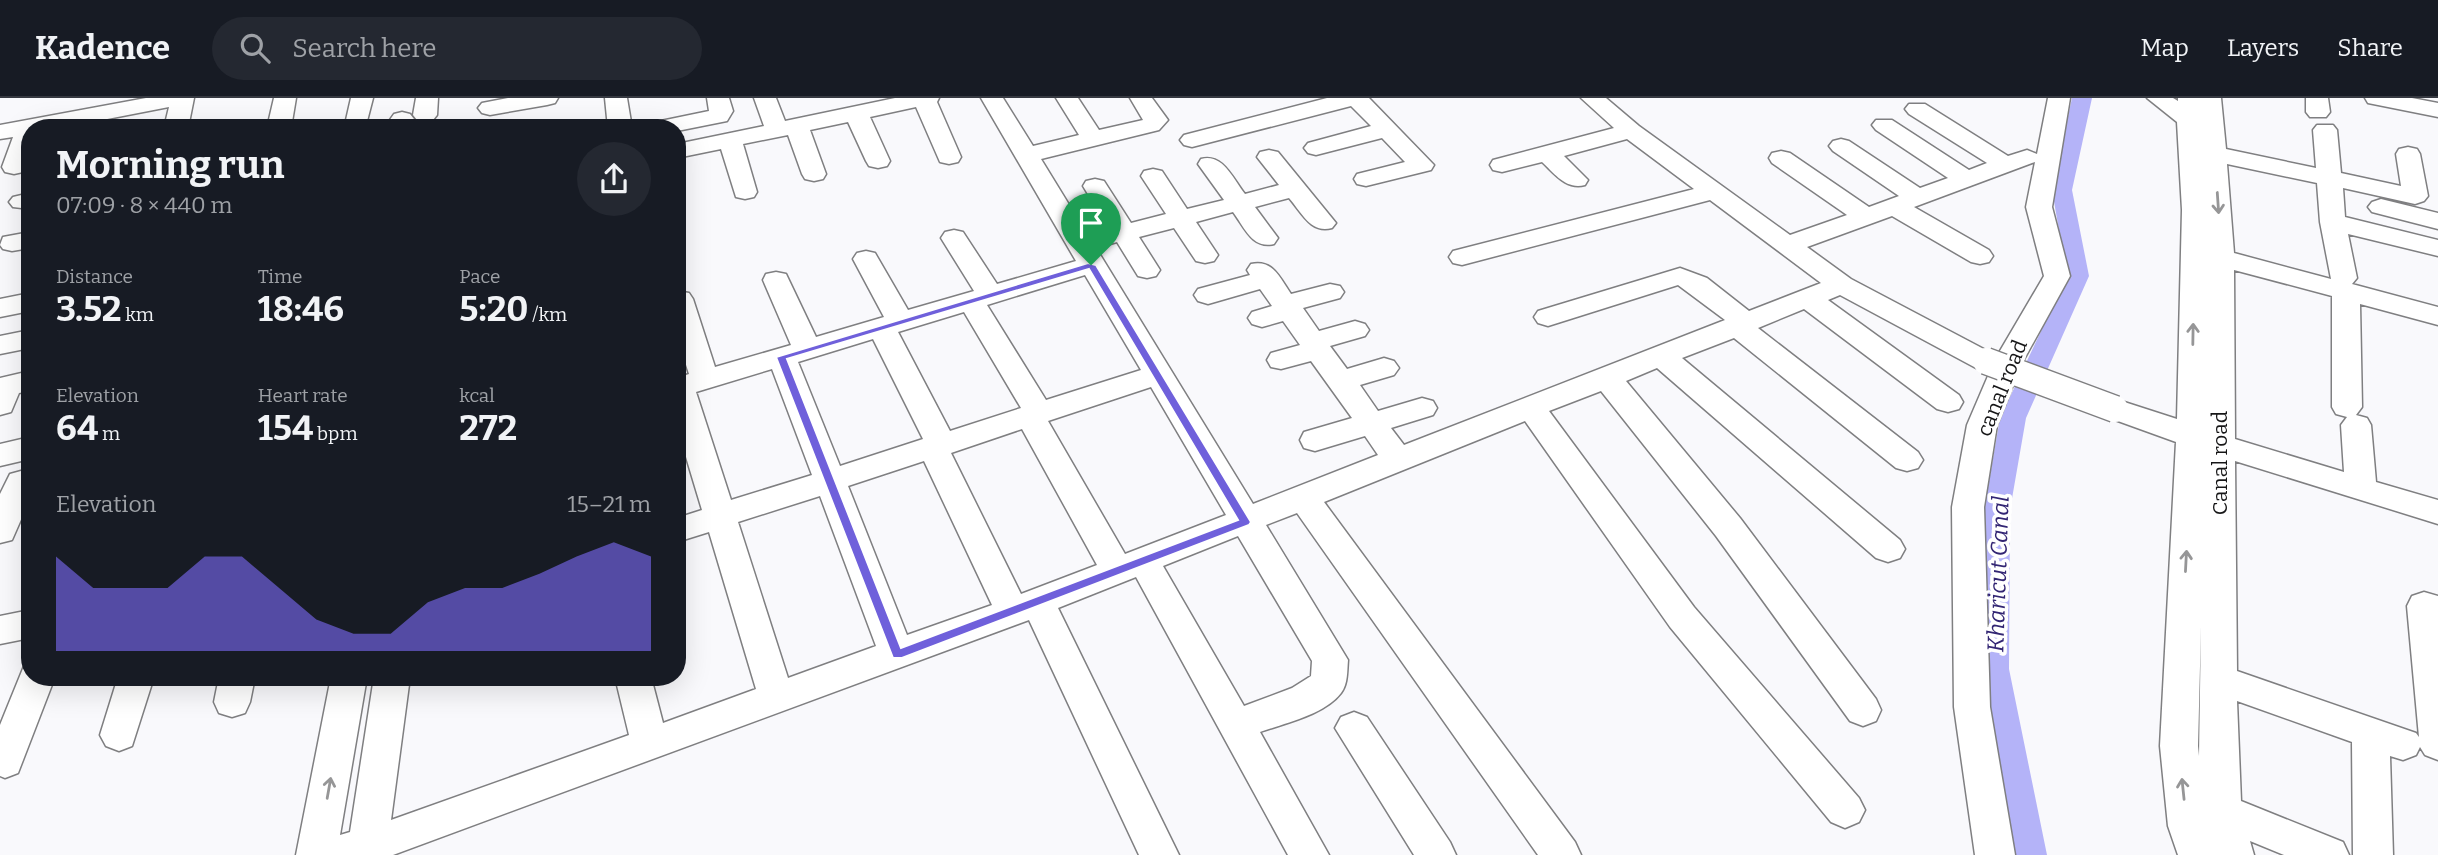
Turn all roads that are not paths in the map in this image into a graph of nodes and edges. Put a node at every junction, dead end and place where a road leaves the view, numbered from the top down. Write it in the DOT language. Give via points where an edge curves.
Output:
graph roads {
  1 [pos="52,98"];
  2 [pos="285,98"];
  3 [pos="547,98"];
  4 [pos="718,98"];
  5 [pos="765,98"];
  6 [pos="926,98"];
  7 [pos="992,98"];
  8 [pos="1066,98"];
  9 [pos="1141,98"];
  10 [pos="1355,98"];
  11 [pos="1592,98"];
  12 [pos="2059,98"];
  13 [pos="2158,98"];
  14 [pos="2376,98"];
  15 [pos="623,100"];
  16 [pos="522,101"];
  17 [pos="846,109"];
  18 [pos="1917,109"];
  19 [pos="2411,109"];
  20 [pos="2438,110"];
  21 [pos="489,111"];
  22 [pos="109,112"];
  23 [pos="665,112"];
  24 [pos="2320,113"];
  25 [pos="39,119"];
  26 [pos="69,119"];
  27 [pos="178,119"];
  28 [pos="281,119"];
  29 [pos="515,119"];
  30 [pos="621,119"];
  31 [pos="2203,121"];
  32 [pos="1884,125"];
  33 [pos="21,128"];
  34 [pos="787,128"];
  35 [pos="1388,130"];
  36 [pos="1630,131"];
  37 [pos="0,132"];
  38 [pos="1093,139"];
  39 [pos="730,140"];
  40 [pos="1192,140"];
  41 [pos="1840,146"];
  42 [pos="1315,148"];
  43 [pos="686,149"];
  44 [pos="21,153"];
  45 [pos="1546,153"];
  46 [pos="2408,154"];
  47 [pos="1026,155"];
  48 [pos="950,157"];
  49 [pos="1269,157"];
  50 [pos="1781,158"];
  51 [pos="878,161"];
  52 [pos="1210,164"];
  53 [pos="1502,164"];
  54 [pos="14,167"];
  55 [pos="814,174"];
  56 [pos="1153,176"];
  57 [pos="1366,179"];
  58 [pos="1966,179"];
  59 [pos="1576,180"];
  60 [pos="1095,186"];
  61 [pos="2331,186"];
  62 [pos="1295,189"];
  63 [pos="745,192"];
  64 [pos="1713,192"];
  65 [pos="1905,202"];
  66 [pos="1240,203"];
  67 [pos="1865,216"];
  68 [pos="1181,218"];
  69 [pos="2438,220"];
  70 [pos="2333,222"];
  71 [pos="1324,223"];
  72 [pos="1125,233"];
  73 [pos="954,238"];
  74 [pos="1265,238"];
  75 [pos="1786,246"];
  76 [pos="2208,248"];
  77 [pos="2438,248"];
  78 [pos="1085,255"];
  79 [pos="1205,255"];
  80 [pos="1980,256"];
  81 [pos="1462,257"];
  82 [pos="866,259"];
  83 [pos="1147,270"];
  84 [pos="776,280"];
  85 [pos="1841,285"];
  86 [pos="2345,285"];
  87 [pos="1330,292"];
  88 [pos="21,294"];
  89 [pos="1208,295"];
  90 [pos="0,298"];
  91 [pos="980,298"];
  92 [pos="1808,299"];
  93 [pos="21,304"];
  94 [pos="2438,304"];
  95 [pos="0,308"];
  96 [pos="1279,311"];
  97 [pos="2438,316"];
  98 [pos="1548,317"];
  99 [pos="890,325"];
  100 [pos="1742,325"];
  101 [pos="1355,330"];
  102 [pos="21,341"];
  103 [pos="0,345"];
  104 [pos="1315,345"];
  105 [pos="794,353"];
  106 [pos="1662,357"];
  107 [pos="1281,360"];
  108 [pos="686,366"];
  109 [pos="1384,368"];
  110 [pos="1157,375"];
  111 [pos="1608,379"];
  112 [pos="1341,381"];
  113 [pos="688,385"];
  114 [pos="1948,402"];
  115 [pos="1422,408"];
  116 [pos="1531,408"];
  117 [pos="1034,414"];
  118 [pos="1372,423"];
  119 [pos="1315,440"];
  120 [pos="2206,441"];
  121 [pos="937,445"];
  122 [pos="21,450"];
  123 [pos="0,455"];
  124 [pos="1907,460"];
  125 [pos="1399,461"];
  126 [pos="830,480"];
  127 [pos="21,482"];
  128 [pos="2361,489"];
  129 [pos="1304,499"];
  130 [pos="2438,512"];
  131 [pos="720,516"];
  132 [pos="1245,522"];
  133 [pos="686,527"];
  134 [pos="0,531"];
  135 [pos="1888,549"];
  136 [pos="1131,567"];
  137 [pos="1025,607"];
  138 [pos="2438,610"];
  139 [pos="21,626"];
  140 [pos="0,631"];
  141 [pos="897,655"];
  142 [pos="2219,680"];
  143 [pos="34,686"];
  144 [pos="133,686"];
  145 [pos="347,686"];
  146 [pos="390,686"];
  147 [pos="635,686"];
  148 [pos="777,699"];
  149 [pos="1863,710"];
  150 [pos="1237,725"];
  151 [pos="1354,727"];
  152 [pos="119,735"];
  153 [pos="2404,741"];
  154 [pos="650,745"];
  155 [pos="5,761"];
  156 [pos="1845,810"];
  157 [pos="2222,811"];
  158 [pos="355,852"];
  159 [pos="316,855"];
  160 [pos="1159,855"];
  161 [pos="1309,855"];
  162 [pos="1436,855"];
  163 [pos="1561,855"];
  164 [pos="1994,855"];
  165 [pos="2198,855"];
  166 [pos="2234,855"];
  167 [pos="2329,855"];
  168 [pos="2373,855"];
  1 -- 25 [label="street"];
  2 -- 28 [label="street"];
  3 -- 16 [label="street"];
  4 -- 23 [label="street" via="719,116"];
  5 -- 34 [label="street"];
  6 -- 17 [label="street"];
  6 -- 48 [label="street"];
  7 -- 47 [label="street"];
  8 -- 38 [label="street"];
  9 -- 38 [label="street" via="1156,120 1151,125"];
  10 -- 35 [label="street"];
  10 -- 40 [label="street"];
  11 -- 36 [label="street"];
  12 -- 164 [label="street, canal road" via="2039,207 2057,276 2008,363 1982,425 1968,507 1972,707"];
  13 -- 31 [label="street"];
  14 -- 19 [label="street"];
  15 -- 30 [label="street"];
  16 -- 21 [label="street"];
  16 -- 29 [label="street"];
  17 -- 34 [label="street"];
  17 -- 51 [label="street"];
  18 -- 58 [label="street" via="2017,161"];
  19 -- 20 [label="street"];
  22 -- 26 [label="street"];
  22 -- 27 [label="street" via="183,98"];
  24 -- 61 [label="street"];
  31 -- 61 [label="street"];
  31 -- 76 [label="street, Canal road, one-way"];
  31 -- 76 [label="street"];
  32 -- 58 [label="street"];
  33 -- 37 [label="street"];
  34 -- 39 [label="street"];
  34 -- 55 [label="street"];
  35 -- 42 [label="street"];
  35 -- 57 [label="street" via="1422,165"];
  36 -- 45 [label="street"];
  36 -- 64 [label="street"];
  38 -- 47 [label="street"];
  39 -- 43 [label="street"];
  39 -- 63 [label="street"];
  41 -- 65 [label="street"];
  44 -- 54 [label="street"];
  45 -- 53 [label="street"];
  45 -- 59 [label="street"];
  46 -- 61 [label="street" via="2415,196"];
  47 -- 78 [label="street"];
  49 -- 62 [label="street"];
  50 -- 67 [label="street"];
  52 -- 66 [label="street"];
  56 -- 68 [label="street"];
  58 -- 65 [label="street"];
  60 -- 72 [label="street"];
  61 -- 69 [label="street"];
  61 -- 70 [label="street"];
  62 -- 66 [label="street"];
  62 -- 71 [label="street"];
  64 -- 75 [label="street"];
  64 -- 81 [label="street"];
  65 -- 67 [label="street"];
  65 -- 80 [label="street"];
  66 -- 68 [label="street"];
  66 -- 74 [label="street"];
  67 -- 75 [label="street"];
  68 -- 72 [label="street"];
  68 -- 79 [label="street"];
  70 -- 77 [label="street"];
  70 -- 86 [label="street"];
  72 -- 78 [label="street"];
  72 -- 83 [label="street"];
  73 -- 91 [label="street"];
  75 -- 85 [label="street"];
  76 -- 86 [label="street"];
  76 -- 120 [label="street, Canal road"];
  78 -- 91 [label="street"];
  78 -- 110 [label="street"];
  82 -- 99 [label="street"];
  84 -- 105 [label="street"];
  85 -- 92 [label="street"];
  85 -- 120 [label="street, bridge" via="1986,361"];
  86 -- 94 [label="street"];
  86 -- 97 [label="street"];
  86 -- 128 [label="street"];
  87 -- 96 [label="street"];
  88 -- 90 [label="street"];
  89 -- 96 [label="street" via="1264,274"];
  91 -- 99 [label="street"];
  91 -- 117 [label="street"];
  92 -- 100 [label="street"];
  92 -- 114 [label="street"];
  93 -- 95 [label="street"];
  96 -- 104 [label="street"];
  98 -- 100 [label="street" via="1680,276 1698,284"];
  99 -- 105 [label="street"];
  99 -- 121 [label="street"];
  100 -- 106 [label="street"];
  100 -- 124 [label="street"];
  101 -- 104 [label="street"];
  102 -- 103 [label="street"];
  104 -- 107 [label="street"];
  104 -- 112 [label="street"];
  105 -- 113 [label="street"];
  105 -- 126 [label="street"];
  106 -- 111 [label="street"];
  106 -- 135 [label="street"];
  108 -- 113 [label="street"];
  109 -- 112 [label="street"];
  110 -- 117 [label="street"];
  110 -- 132 [label="street"];
  111 -- 116 [label="street"];
  111 -- 149 [label="street" via="1728,527"];
  112 -- 118 [label="street"];
  113 -- 131 [label="street"];
  115 -- 118 [label="street"];
  116 -- 125 [label="street"];
  116 -- 156 [label="street" via="1682,617"];
  117 -- 121 [label="street"];
  117 -- 136 [label="street"];
  118 -- 119 [label="street"];
  118 -- 125 [label="street"];
  120 -- 128 [label="street"];
  120 -- 142 [label="street, Canal road"];
  165 -- 120 [label="street, one-way" via="2188,826 2179,746"];
  121 -- 126 [label="street"];
  121 -- 137 [label="street"];
  122 -- 123 [label="street"];
  125 -- 129 [label="street"];
  126 -- 131 [label="street"];
  126 -- 141 [label="street"];
  127 -- 134 [label="street"];
  128 -- 130 [label="street"];
  129 -- 132 [label="street"];
  129 -- 163 [label="street"];
  131 -- 133 [label="street"];
  131 -- 148 [label="street"];
  132 -- 136 [label="street"];
  132 -- 150 [label="street" via="1330,660 1328,683 1305,699"];
  136 -- 137 [label="street"];
  136 -- 150 [label="street"];
  137 -- 141 [label="street"];
  137 -- 160 [label="street"];
  138 -- 153 [label="street" via="2424,606"];
  139 -- 140 [label="street"];
  141 -- 148 [label="street"];
  142 -- 153 [label="street"];
  142 -- 157 [label="street, Canal road"];
  143 -- 155 [label="street"];
  144 -- 152 [label="street"];
  159 -- 145 [label="street, one-way"];
  146 -- 158 [label="street"];
  147 -- 154 [label="street"];
  148 -- 154 [label="street"];
  150 -- 161 [label="street"];
  151 -- 162 [label="street"];
  153 -- 168 [label="street"];
  154 -- 158 [label="street"];
  157 -- 166 [label="street, Canal road"];
  157 -- 167 [label="street"];
}
